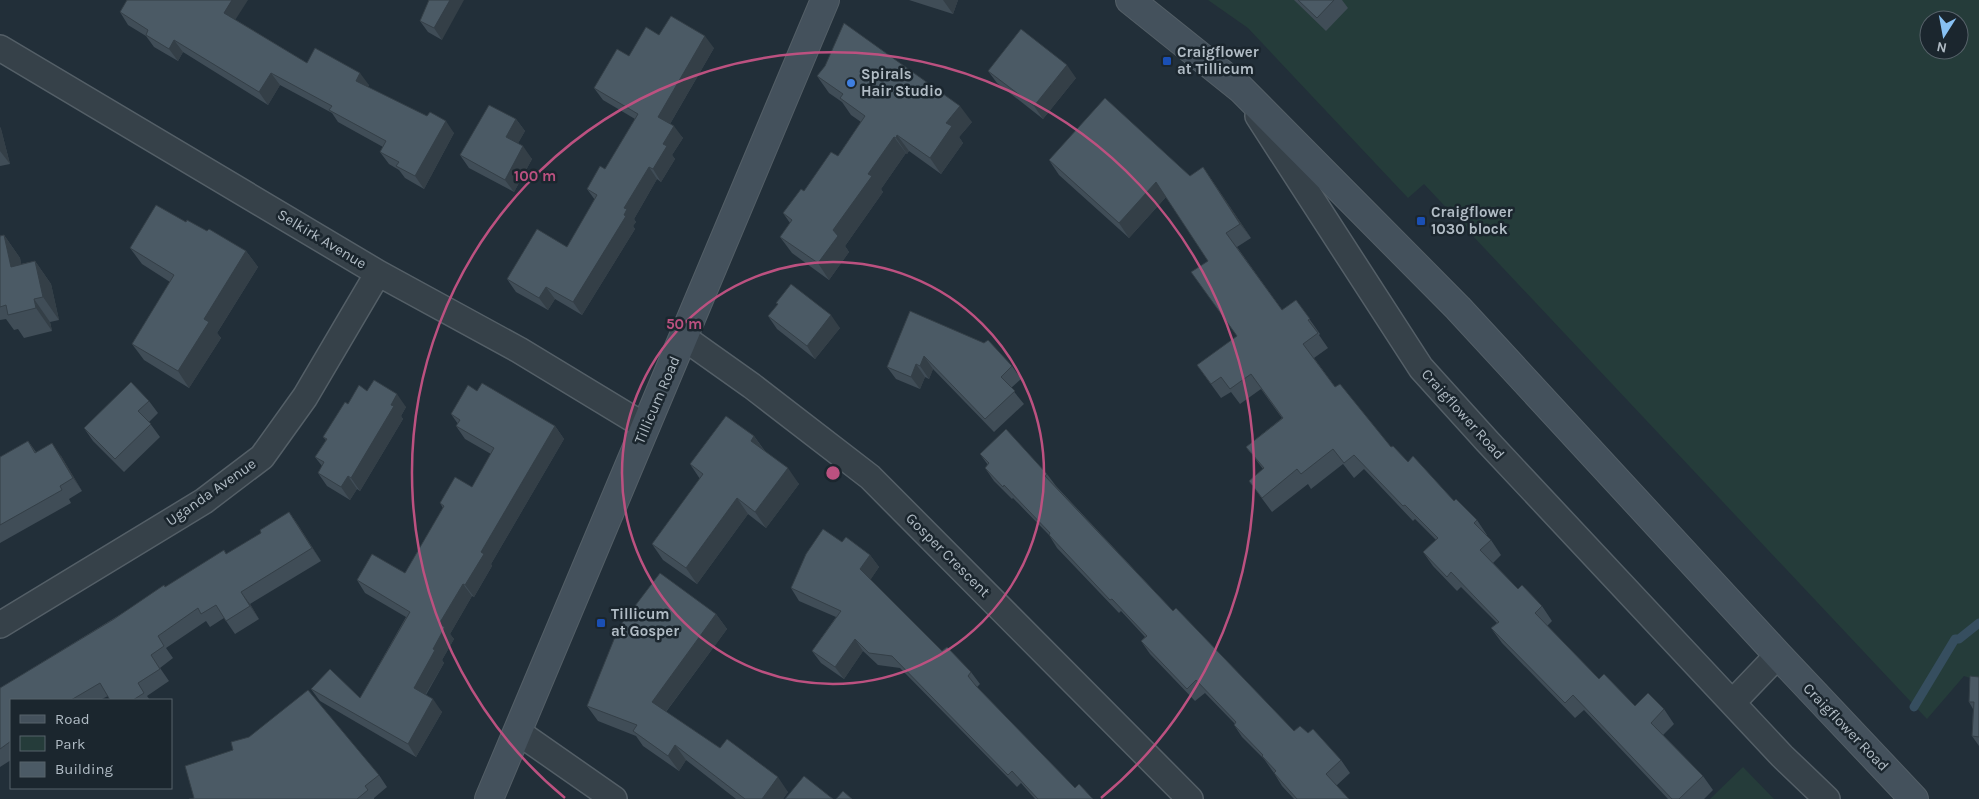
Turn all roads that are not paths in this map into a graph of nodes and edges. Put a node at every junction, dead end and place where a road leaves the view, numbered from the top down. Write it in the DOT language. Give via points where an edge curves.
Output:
graph roads {
  1 [pos="825,0"];
  2 [pos="1130,0"];
  3 [pos="0,48"];
  4 [pos="1240,89"];
  5 [pos="378,272"];
  6 [pos="683,337"];
  7 [pos="646,427"];
  8 [pos="0,625"];
  9 [pos="1778,655"];
  10 [pos="1733,702"];
  11 [pos="518,732"];
  12 [pos="489,799"];
  13 [pos="614,799"];
  14 [pos="1190,799"];
  15 [pos="1827,799"];
  16 [pos="1914,799"];
  1 -- 6 [label="main road, Tillicum Road"];
  2 -- 4 [label="main road, Craigflower Road"];
  3 -- 5 [label="street, Selkirk Avenue"];
  4 -- 9 [label="main road, Craigflower Road" via="1458,308"];
  4 -- 10 [label="street, Craigflower Road" via="1421,368"];
  5 -- 7 [label="street, Selkirk Avenue" via="519,350"];
  5 -- 8 [label="street, Uganda Avenue" via="305,397 262,457 204,501"];
  6 -- 7 [label="main road, Tillicum Road"];
  6 -- 14 [label="street, Gosper Crescent" via="870,477"];
  7 -- 11 [label="main road, Tillicum Road"];
  9 -- 10 [label="street"];
  9 -- 16 [label="main road, Craigflower Road"];
  10 -- 15 [label="street, Craigflower Road"];
  11 -- 12 [label="main road, Tillicum Road"];
  11 -- 13 [label="street"];
}
